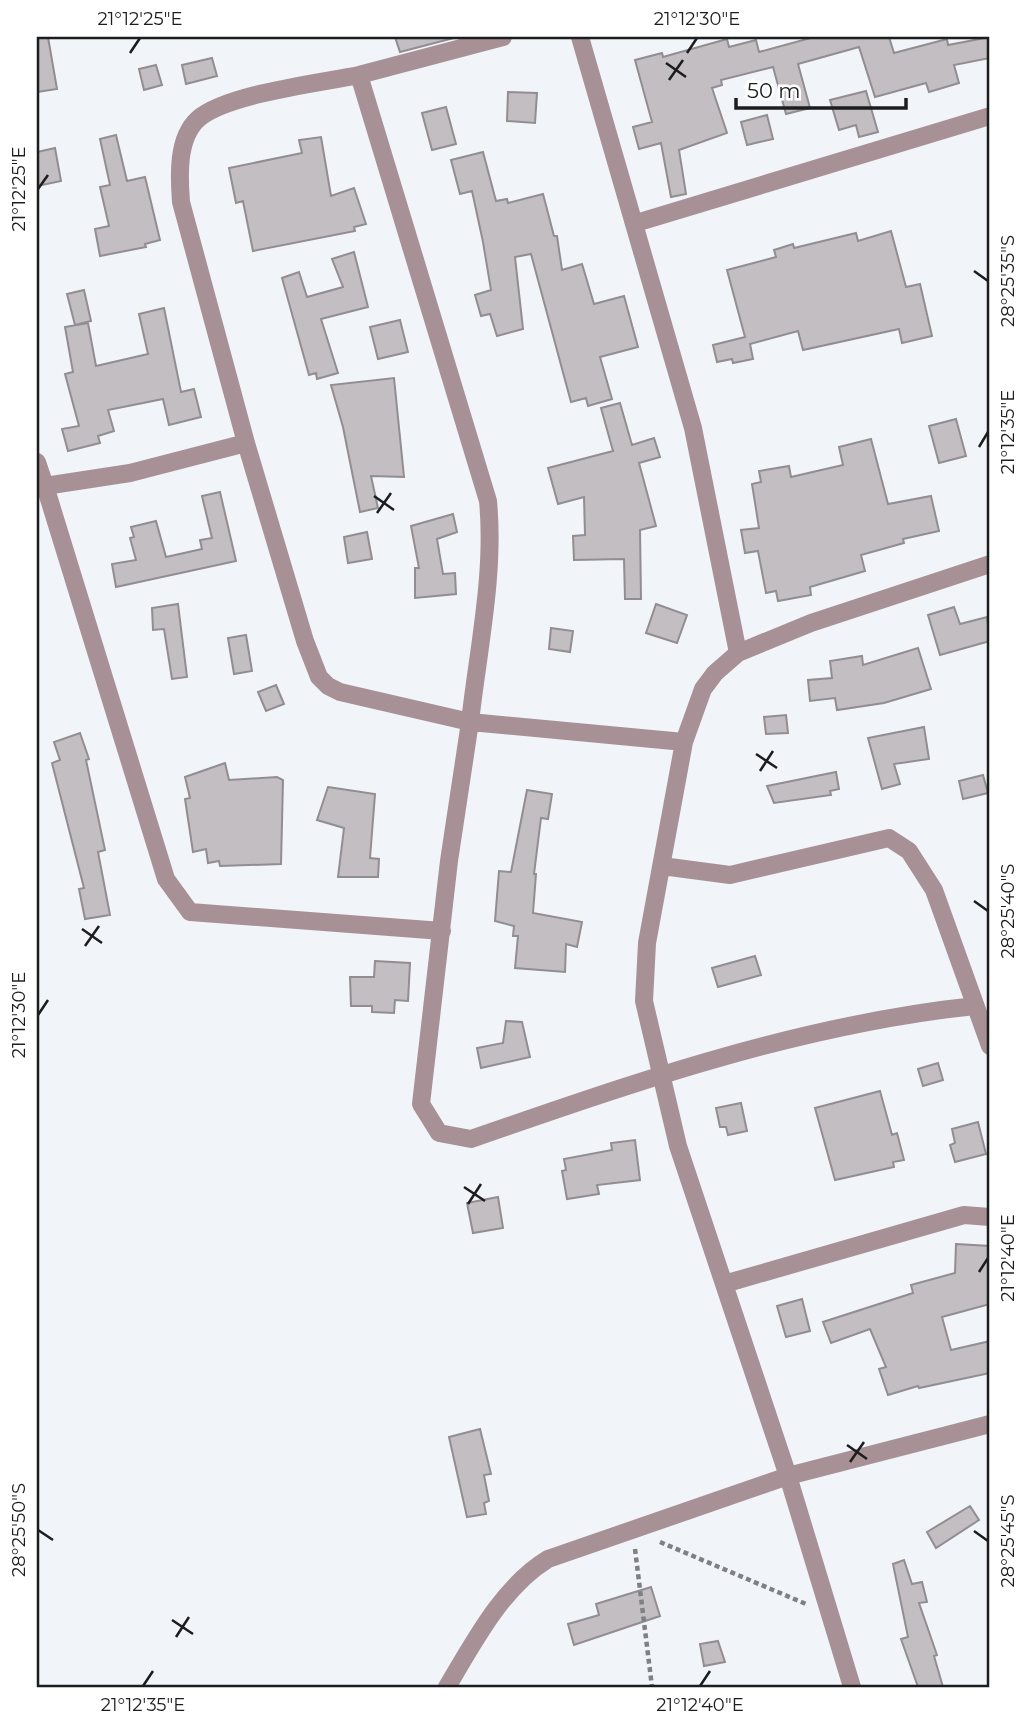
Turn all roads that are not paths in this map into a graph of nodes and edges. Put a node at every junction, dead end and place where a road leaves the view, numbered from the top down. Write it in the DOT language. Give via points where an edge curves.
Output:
graph roads {
  1 [pos="503,37"];
  2 [pos="580,37"];
  3 [pos="359,75"];
  4 [pos="990,116"];
  5 [pos="636,223"];
  6 [pos="246,443"];
  7 [pos="37,462"];
  8 [pos="45,486"];
  9 [pos="990,564"];
  10 [pos="738,653"];
  11 [pos="470,722"];
  12 [pos="684,742"];
  13 [pos="662,866"];
  14 [pos="442,931"];
  15 [pos="975,1006"];
  16 [pos="990,1046"];
  17 [pos="660,1074"];
  18 [pos="990,1217"];
  19 [pos="724,1284"];
  20 [pos="990,1424"];
  21 [pos="788,1476"];
  22 [pos="447,1687"];
  23 [pos="852,1687"];
  1 -- 3 [label="street"];
  2 -- 5 [label="street"];
  3 -- 6 [label="street" via="211,110 196,121 180,161 181,202"];
  3 -- 11 [label="street" via="488,501 489,563"];
  4 -- 5 [label="street"];
  5 -- 10 [label="street" via="693,428"];
  6 -- 8 [label="street" via="130,473"];
  6 -- 11 [label="street" via="319,677 340,692"];
  7 -- 8 [label="street"];
  8 -- 14 [label="street" via="166,879 190,912"];
  9 -- 10 [label="street" via="811,623"];
  10 -- 12 [label="street" via="703,689"];
  11 -- 12 [label="street"];
  11 -- 14 [label="street"];
  12 -- 13 [label="street"];
  13 -- 15 [label="street" via="730,875 889,838 909,851 934,890"];
  13 -- 17 [label="street" via="647,943 644,1000"];
  14 -- 17 [label="street" via="421,1104 439,1133 471,1139"];
  15 -- 16 [label="street"];
  15 -- 17 [label="street" via="892,1016"];
  17 -- 19 [label="street" via="678,1146"];
  18 -- 19 [label="street" via="964,1215"];
  19 -- 21 [label="street"];
  20 -- 21 [label="street"];
  21 -- 22 [label="street" via="548,1559 530,1570 497,1609"];
  21 -- 23 [label="street"];
}
